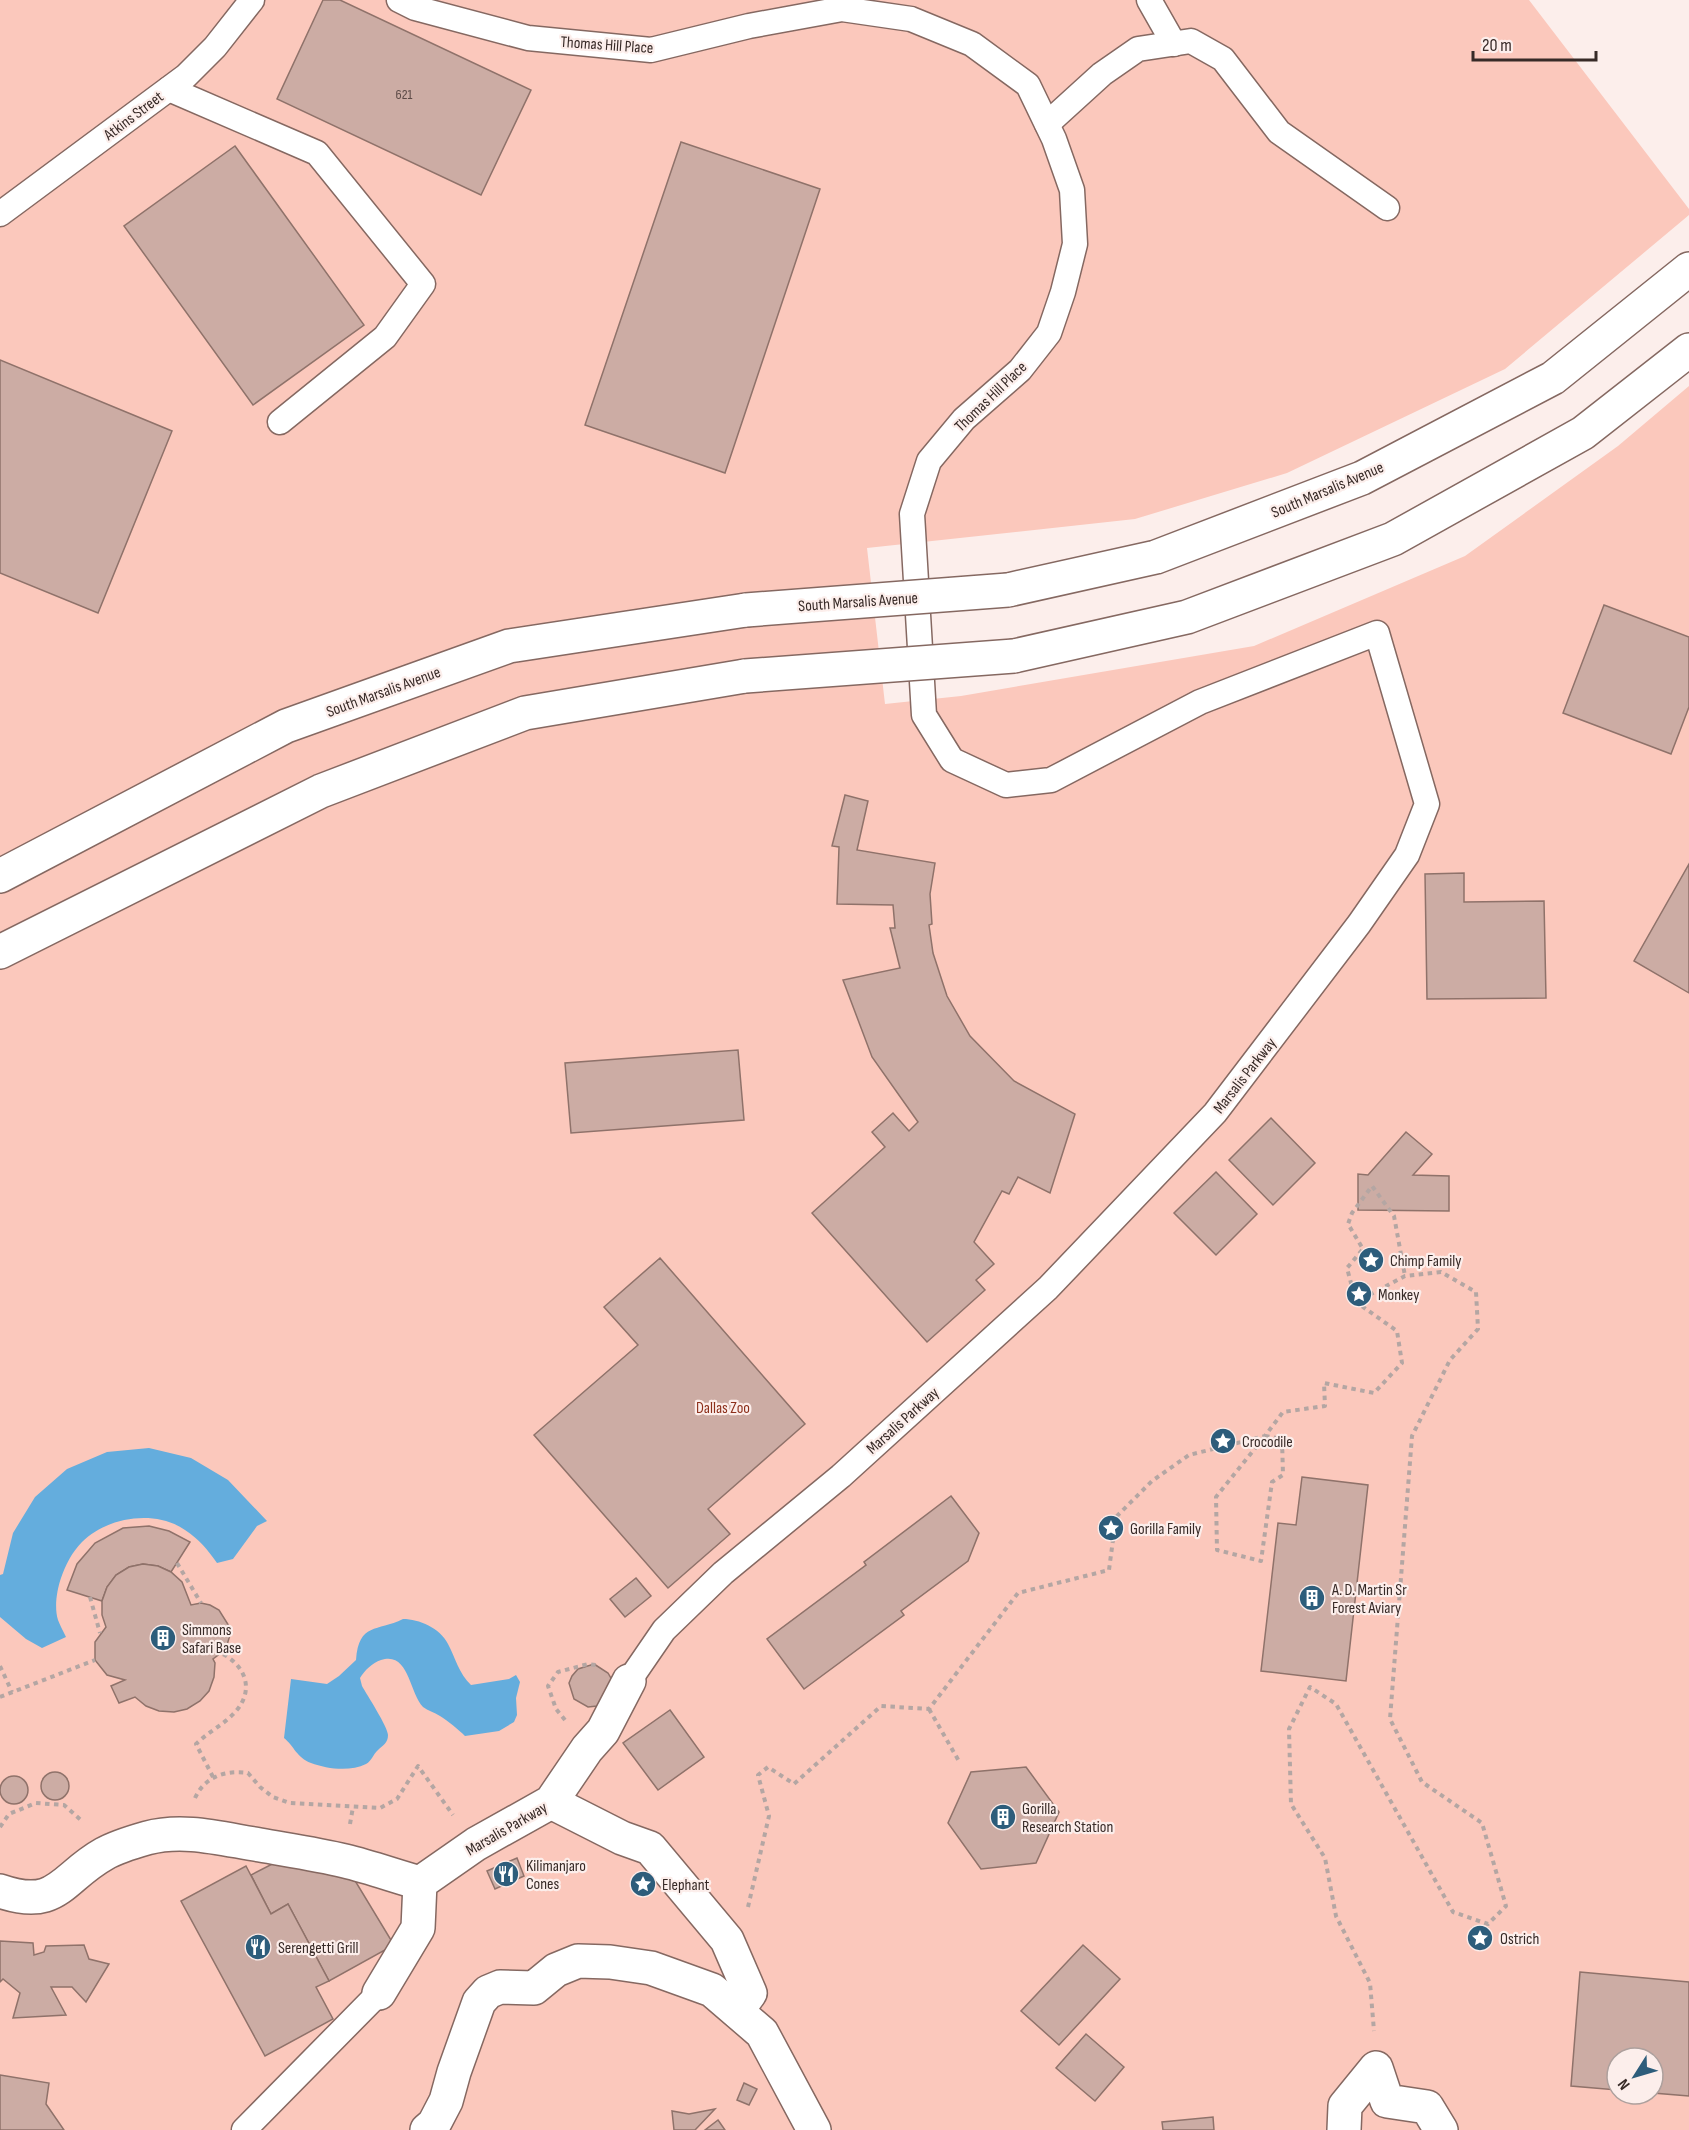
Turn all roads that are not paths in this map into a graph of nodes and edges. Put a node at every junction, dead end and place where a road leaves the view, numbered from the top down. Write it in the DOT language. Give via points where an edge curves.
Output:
graph roads {
  1 [pos="252,0"];
  2 [pos="1149,0"];
  3 [pos="409,3"];
  4 [pos="1174,44"];
  5 [pos="169,88"];
  6 [pos="1047,124"];
  7 [pos="1387,208"];
  8 [pos="0,214"];
  9 [pos="1689,269"];
  10 [pos="1689,350"];
  11 [pos="280,422"];
  12 [pos="1377,633"];
  13 [pos="0,876"];
  14 [pos="0,952"];
  15 [pos="629,1681"];
  16 [pos="552,1802"];
  17 [pos="420,1883"];
  18 [pos="0,1891"];
  19 [pos="380,1993"];
  20 [pos="737,2012"];
  21 [pos="244,2130"];
  22 [pos="427,2130"];
  23 [pos="814,2130"];
  24 [pos="1344,2130"];
  25 [pos="1441,2130"];
  1 -- 5 [label="lane, Atkins Street" via="215,47"];
  2 -- 4 [label="lane"];
  3 -- 6 [label="lane, Thomas Hill Place" via="528,38 651,50 842,9 911,19 972,44 1028,85"];
  4 -- 6 [label="lane" via="1138,49 1102,74"];
  4 -- 7 [label="lane" via="1191,41 1223,59 1279,132"];
  5 -- 8 [label="lane, Atkins Street"];
  5 -- 11 [label="lane" via="317,153 423,284 384,338"];
  6 -- 12 [label="lane, Thomas Hill Place" via="1072,190 1075,244 1049,333 1020,370 964,419 929,461 912,514 924,715 952,760 1006,785 1051,780 1200,702"];
  9 -- 13 [label="main road, South Marsalis Avenue, bridge" via="1553,378 1362,478 1156,557 1008,590 747,610 509,646 286,726"];
  10 -- 14 [label="main road, bridge" via="1583,433 1393,539 1187,617 1014,656 745,676 525,713 321,791"];
  12 -- 15 [label="lane, Marsalis Parkway" via="1427,804 1407,855 1359,924 1215,1113 1048,1288 841,1476 723,1573 664,1630"];
  15 -- 16 [label="main road, Marsalis Parkway" via="603,1731"];
  16 -- 17 [label="main road, Marsalis Parkway" via="476,1844"];
  16 -- 20 [label="main road" via="650,1848 727,1940 750,1993"];
  17 -- 18 [label="main road" via="344,1861 192,1833 149,1838 105,1853 50,1894 34,1898"];
  17 -- 19 [label="main road" via="418,1928"];
  19 -- 21 [label="lane"];
  20 -- 22 [label="main road" via="712,1990 651,1968 610,1962 578,1961 534,1988 500,1987 479,2002 446,2101"];
  20 -- 23 [label="main road" via="762,2033"];
  24 -- 25 [label="main road" via="1345,2106 1376,2068 1387,2101 1427,2107"];
}
